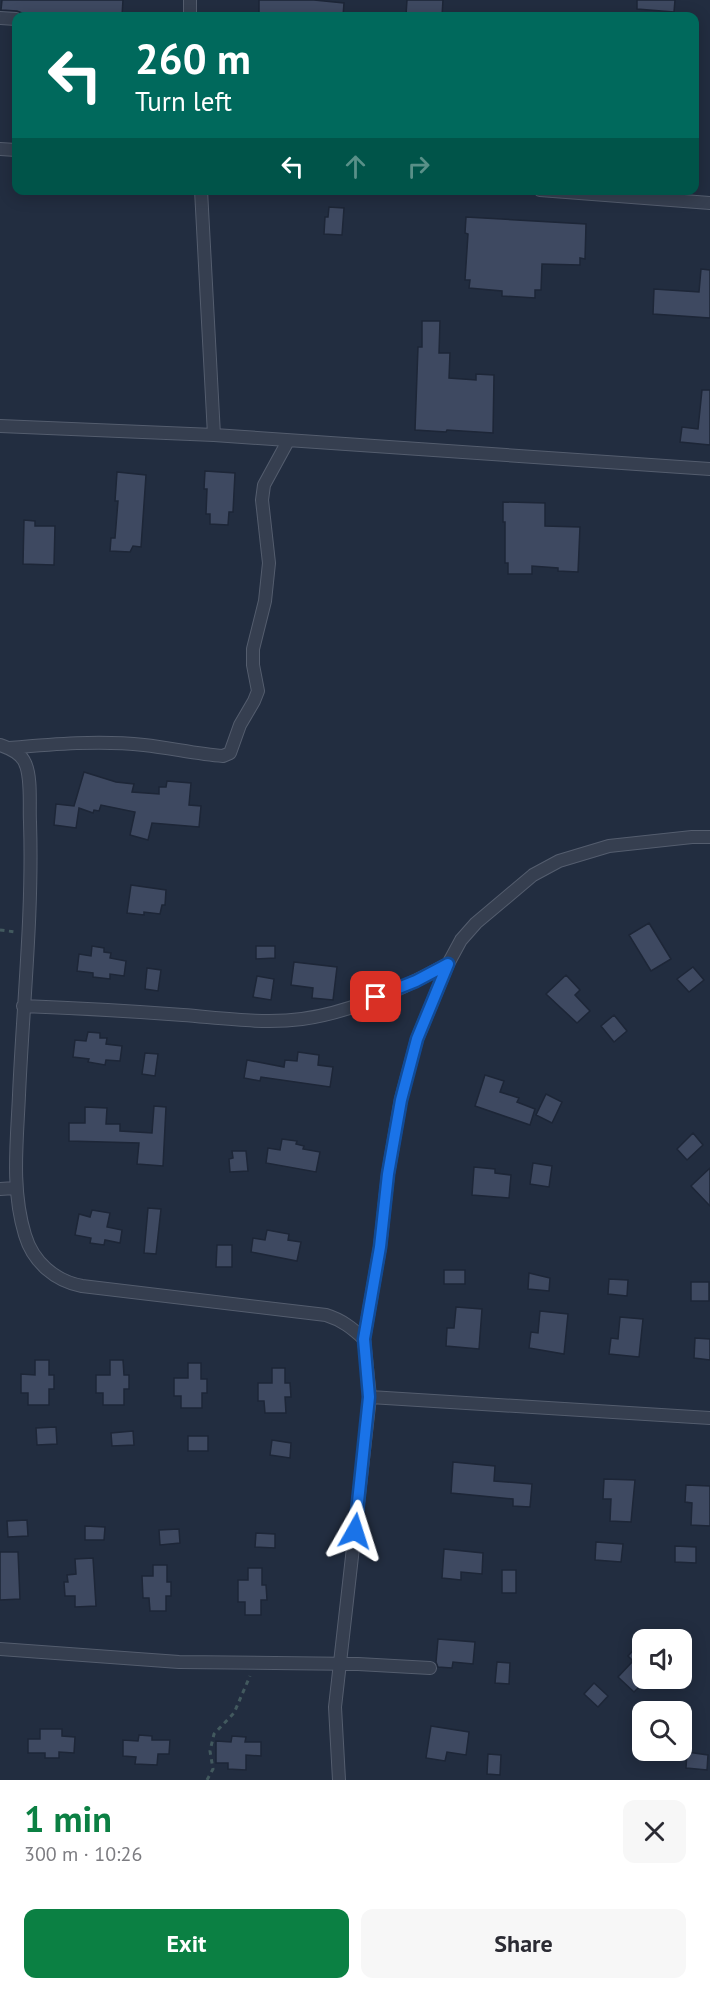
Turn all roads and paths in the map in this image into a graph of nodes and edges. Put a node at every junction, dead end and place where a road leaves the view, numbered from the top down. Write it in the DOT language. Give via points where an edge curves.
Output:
graph roads {
  1 [pos="201,195"];
  2 [pos="605,195"];
  3 [pos="710,203"];
  4 [pos="0,426"];
  5 [pos="214,435"];
  6 [pos="288,441"];
  7 [pos="710,469"];
  8 [pos="5,747"];
  9 [pos="710,837"];
  10 [pos="448,964"];
  11 [pos="22,1006"];
  12 [pos="15,1188"];
  13 [pos="0,1189"];
  14 [pos="364,1339"];
  15 [pos="369,1397"];
  16 [pos="709,1419"];
  17 [pos="0,1649"];
  18 [pos="256,1663"];
  19 [pos="340,1665"];
  20 [pos="430,1668"];
  21 [pos="207,1780"];
  22 [pos="339,1780"];
  1 -- 5 [label="street"];
  2 -- 3 [label="street"];
  4 -- 5 [label="street"];
  5 -- 6 [label="street"];
  6 -- 7 [label="street"];
  6 -- 8 [label="street" via="264,485 262,500 268,563 265,601 253,649 258,691 230,753 223,756 102,743"];
  8 -- 11 [label="street" via="22,757 28,778 29,934"];
  9 -- 10 [label="street" via="609,846 559,861 533,875 476,923 460,940"];
  10 -- 11 [label="street" via="376,997 301,1019"];
  10 -- 14 [label="street" via="417,1039 401,1100"];
  11 -- 12 [label="street"];
  12 -- 13 [label="street"];
  12 -- 14 [label="street" via="25,1236 38,1261 66,1283 326,1315 349,1325"];
  14 -- 15 [label="street"];
  15 -- 16 [label="street"];
  15 -- 19 [label="street"];
  17 -- 18 [label="street" via="179,1662"];
  18 -- 19 [label="street"];
  18 -- 21 [label="path" via="234,1713 214,1734 210,1751 213,1769"];
  19 -- 20 [label="street"];
  19 -- 22 [label="street" via="335,1707"];
}
